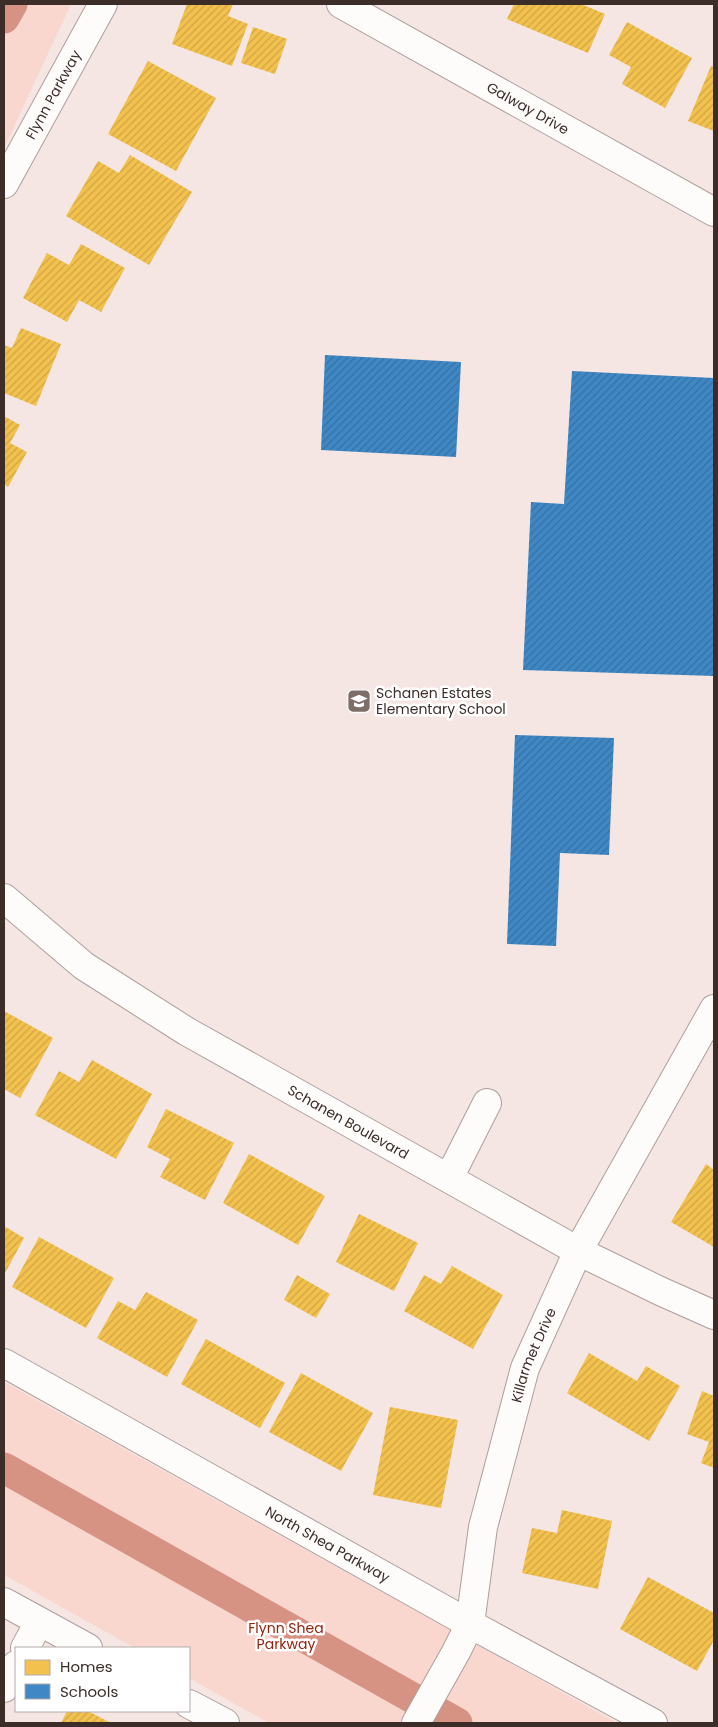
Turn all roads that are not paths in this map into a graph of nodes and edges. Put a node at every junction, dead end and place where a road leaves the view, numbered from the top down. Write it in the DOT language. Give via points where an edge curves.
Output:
graph roads {
  1 [pos="103,4"];
  2 [pos="341,4"];
  3 [pos="4,184"];
  4 [pos="714,212"];
  5 [pos="4,898"];
  6 [pos="714,1009"];
  7 [pos="487,1103"];
  8 [pos="449,1178"];
  9 [pos="578,1250"];
  10 [pos="714,1315"];
  11 [pos="4,1363"];
  12 [pos="4,1602"];
  13 [pos="39,1622"];
  14 [pos="470,1624"];
  15 [pos="26,1647"];
  16 [pos="86,1647"];
  17 [pos="15,1667"];
  18 [pos="4,1688"];
  19 [pos="190,1705"];
  20 [pos="225,1723"];
  21 [pos="416,1723"];
  22 [pos="654,1723"];
  1 -- 3 [label="street, Flynn Parkway"];
  2 -- 4 [label="street, Galway Drive"];
  5 -- 8 [label="street, Schanen Boulevard" via="84,966 186,1031"];
  6 -- 9 [label="street, Killarmet Drive"];
  7 -- 8 [label="street"];
  8 -- 9 [label="street, Schanen Boulevard"];
  9 -- 10 [label="street, Schanen Boulevard"];
  9 -- 14 [label="street, Killarmet Drive" via="525,1368 483,1527"];
  11 -- 14 [label="street, North Shea Parkway"];
  12 -- 13 [label="street"];
  13 -- 15 [label="street"];
  13 -- 16 [label="street"];
  14 -- 21 [label="street, Killarmet Drive"];
  14 -- 22 [label="street, North Shea Parkway"];
  17 -- 18 [label="street"];
  19 -- 20 [label="street"];
}
